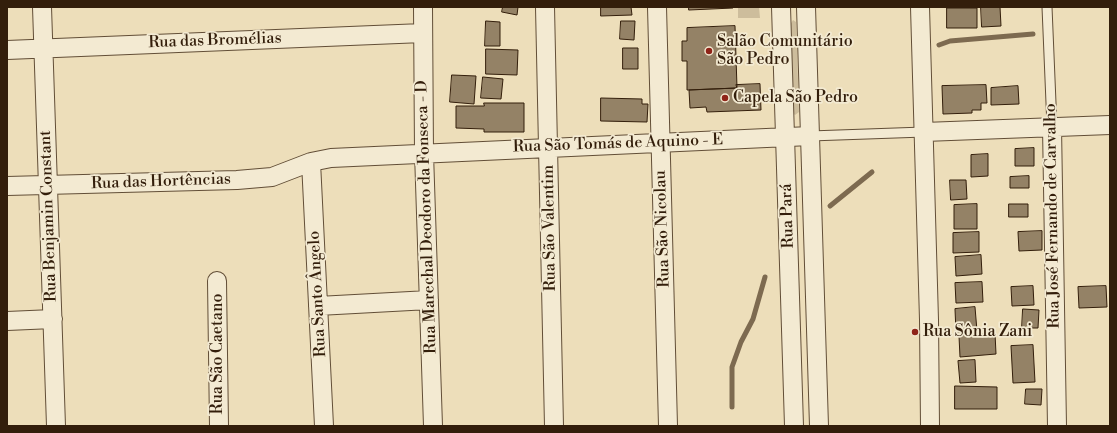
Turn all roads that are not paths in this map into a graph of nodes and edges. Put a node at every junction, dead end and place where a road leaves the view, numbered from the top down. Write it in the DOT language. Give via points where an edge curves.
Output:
graph roads {
  1 [pos="42,7"];
  2 [pos="423,7"];
  3 [pos="545,7"];
  4 [pos="657,7"];
  5 [pos="781,7"];
  6 [pos="806,7"];
  7 [pos="920,7"];
  8 [pos="1047,7"];
  9 [pos="423,33"];
  10 [pos="43,48"];
  11 [pos="7,50"];
  12 [pos="1110,125"];
  13 [pos="1052,127"];
  14 [pos="924,132"];
  15 [pos="810,136"];
  16 [pos="786,137"];
  17 [pos="660,142"];
  18 [pos="548,147"];
  19 [pos="424,153"];
  20 [pos="311,162"];
  21 [pos="48,185"];
  22 [pos="7,186"];
  23 [pos="217,281"];
  24 [pos="429,300"];
  25 [pos="318,306"];
  26 [pos="53,319"];
  27 [pos="7,321"];
  28 [pos="56,426"];
  29 [pos="218,426"];
  30 [pos="324,426"];
  31 [pos="433,426"];
  32 [pos="554,426"];
  33 [pos="668,426"];
  34 [pos="794,426"];
  35 [pos="819,426"];
  36 [pos="930,426"];
  37 [pos="1057,426"];
  1 -- 10 [label="street, Rua Benjamin Constant"];
  2 -- 9 [label="street, Rua Marechal Deodoro da Fonseca - D"];
  3 -- 18 [label="street, Rua São Valentim"];
  4 -- 17 [label="street, Rua São Nicolau"];
  5 -- 16 [label="street, Rua Pará"];
  6 -- 15 [label="street, Rua Pará"];
  7 -- 14 [label="street"];
  8 -- 13 [label="lane, Rua José Fernando de Carvalho"];
  9 -- 10 [label="street, Rua das Bromélias"];
  9 -- 19 [label="street, Rua Marechal Deodoro da Fonseca - D"];
  10 -- 11 [label="street, Rua das Bromélias"];
  10 -- 21 [label="street, Rua Benjamin Constant"];
  12 -- 13 [label="street"];
  13 -- 14 [label="street"];
  13 -- 37 [label="street, Rua José Fernando de Carvalho"];
  14 -- 15 [label="lane, Rua São Tomás de Aquino - E"];
  14 -- 36 [label="street"];
  15 -- 16 [label="street, Rua São Tomás de Aquino - E"];
  15 -- 35 [label="street, Rua Pará"];
  16 -- 17 [label="street, Rua São Tomás de Aquino - E"];
  16 -- 34 [label="street, Rua Pará"];
  17 -- 18 [label="street, Rua São Tomás de Aquino - E"];
  17 -- 33 [label="street, Rua São Nicolau"];
  18 -- 19 [label="street, Rua São Tomás de Aquino - E"];
  18 -- 32 [label="street, Rua São Valentim"];
  19 -- 20 [label="street, Rua São Tomás de Aquino - E" via="331,158"];
  19 -- 24 [label="street, Rua Marechal Deodoro da Fonseca - D"];
  20 -- 21 [label="street, Rua das Hortências" via="272,177"];
  20 -- 25 [label="street, Rua Santo Ângelo"];
  21 -- 22 [label="street, Rua das Hortências"];
  21 -- 26 [label="street, Rua Benjamin Constant"];
  23 -- 29 [label="street, Rua São Caetano"];
  24 -- 25 [label="street"];
  24 -- 31 [label="street, Rua Marechal Deodoro da Fonseca - D"];
  25 -- 30 [label="street, Rua Santo Ângelo"];
  26 -- 27 [label="street"];
  26 -- 28 [label="street, Rua Benjamin Constant"];
}
